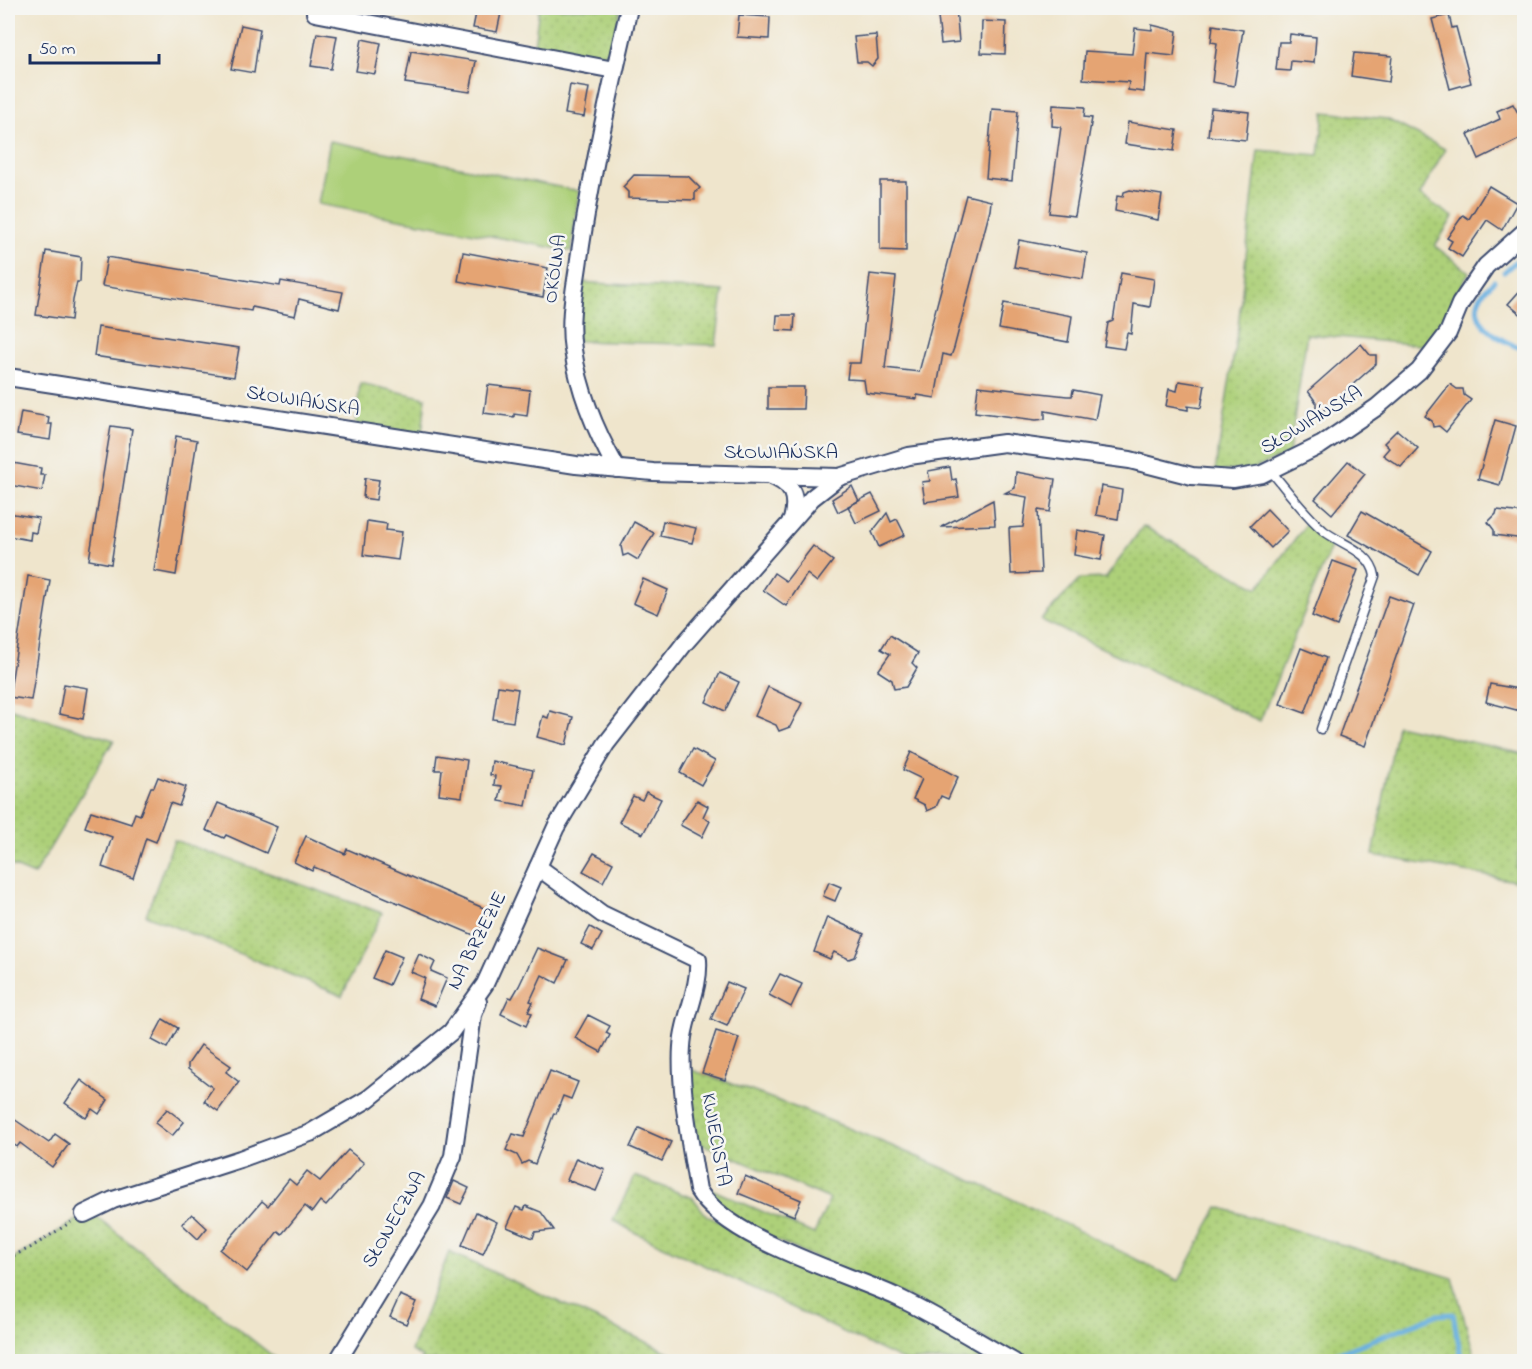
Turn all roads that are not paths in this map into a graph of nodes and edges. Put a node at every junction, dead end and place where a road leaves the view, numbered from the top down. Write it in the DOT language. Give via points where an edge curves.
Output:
graph roads {
  1 [pos="629,8"];
  2 [pos="315,14"];
  3 [pos="615,70"];
  4 [pos="1524,232"];
  5 [pos="8,377"];
  6 [pos="617,469"];
  7 [pos="1270,470"];
  8 [pos="768,475"];
  9 [pos="839,477"];
  10 [pos="792,520"];
  11 [pos="1321,729"];
  12 [pos="538,867"];
  13 [pos="485,984"];
  14 [pos="84,1214"];
  15 [pos="337,1362"];
  16 [pos="1014,1362"];
  1 -- 3 [label="street, OKÓLNA"];
  2 -- 3 [label="street"];
  3 -- 6 [label="street, OKÓLNA" via="585,212 570,320 585,402 599,439"];
  4 -- 7 [label="street, SŁOWIAŃSKA" via="1482,272 1460,304 1448,333 1419,371 1377,407 1321,445"];
  5 -- 6 [label="street, SŁOWIAŃSKA" via="345,431"];
  6 -- 8 [label="street, SŁOWIAŃSKA"];
  7 -- 9 [label="street, SŁOWIAŃSKA" via="1233,479 1202,477 1130,460 1004,443 909,456"];
  7 -- 11 [label="lane" via="1317,524 1373,565 1375,576"];
  8 -- 9 [label="street, SŁOWIAŃSKA"];
  8 -- 10 [label="street" via="782,480 791,490 796,503"];
  9 -- 10 [label="street, NA BRZEZIE"];
  10 -- 12 [label="street, NA BRZEZIE" via="684,644 606,744 556,827"];
  12 -- 13 [label="street, NA BRZEZIE"];
  12 -- 16 [label="street, KWIECISTA" via="602,914 698,960 699,973 683,1038 682,1062 698,1190 707,1205 730,1223 898,1298"];
  13 -- 14 [label="street, NA BRZEZIE" via="451,1032 368,1099 330,1122 249,1156 113,1200"];
  13 -- 15 [label="street, SŁONECZNA" via="473,1015 453,1155 432,1206"];
}
